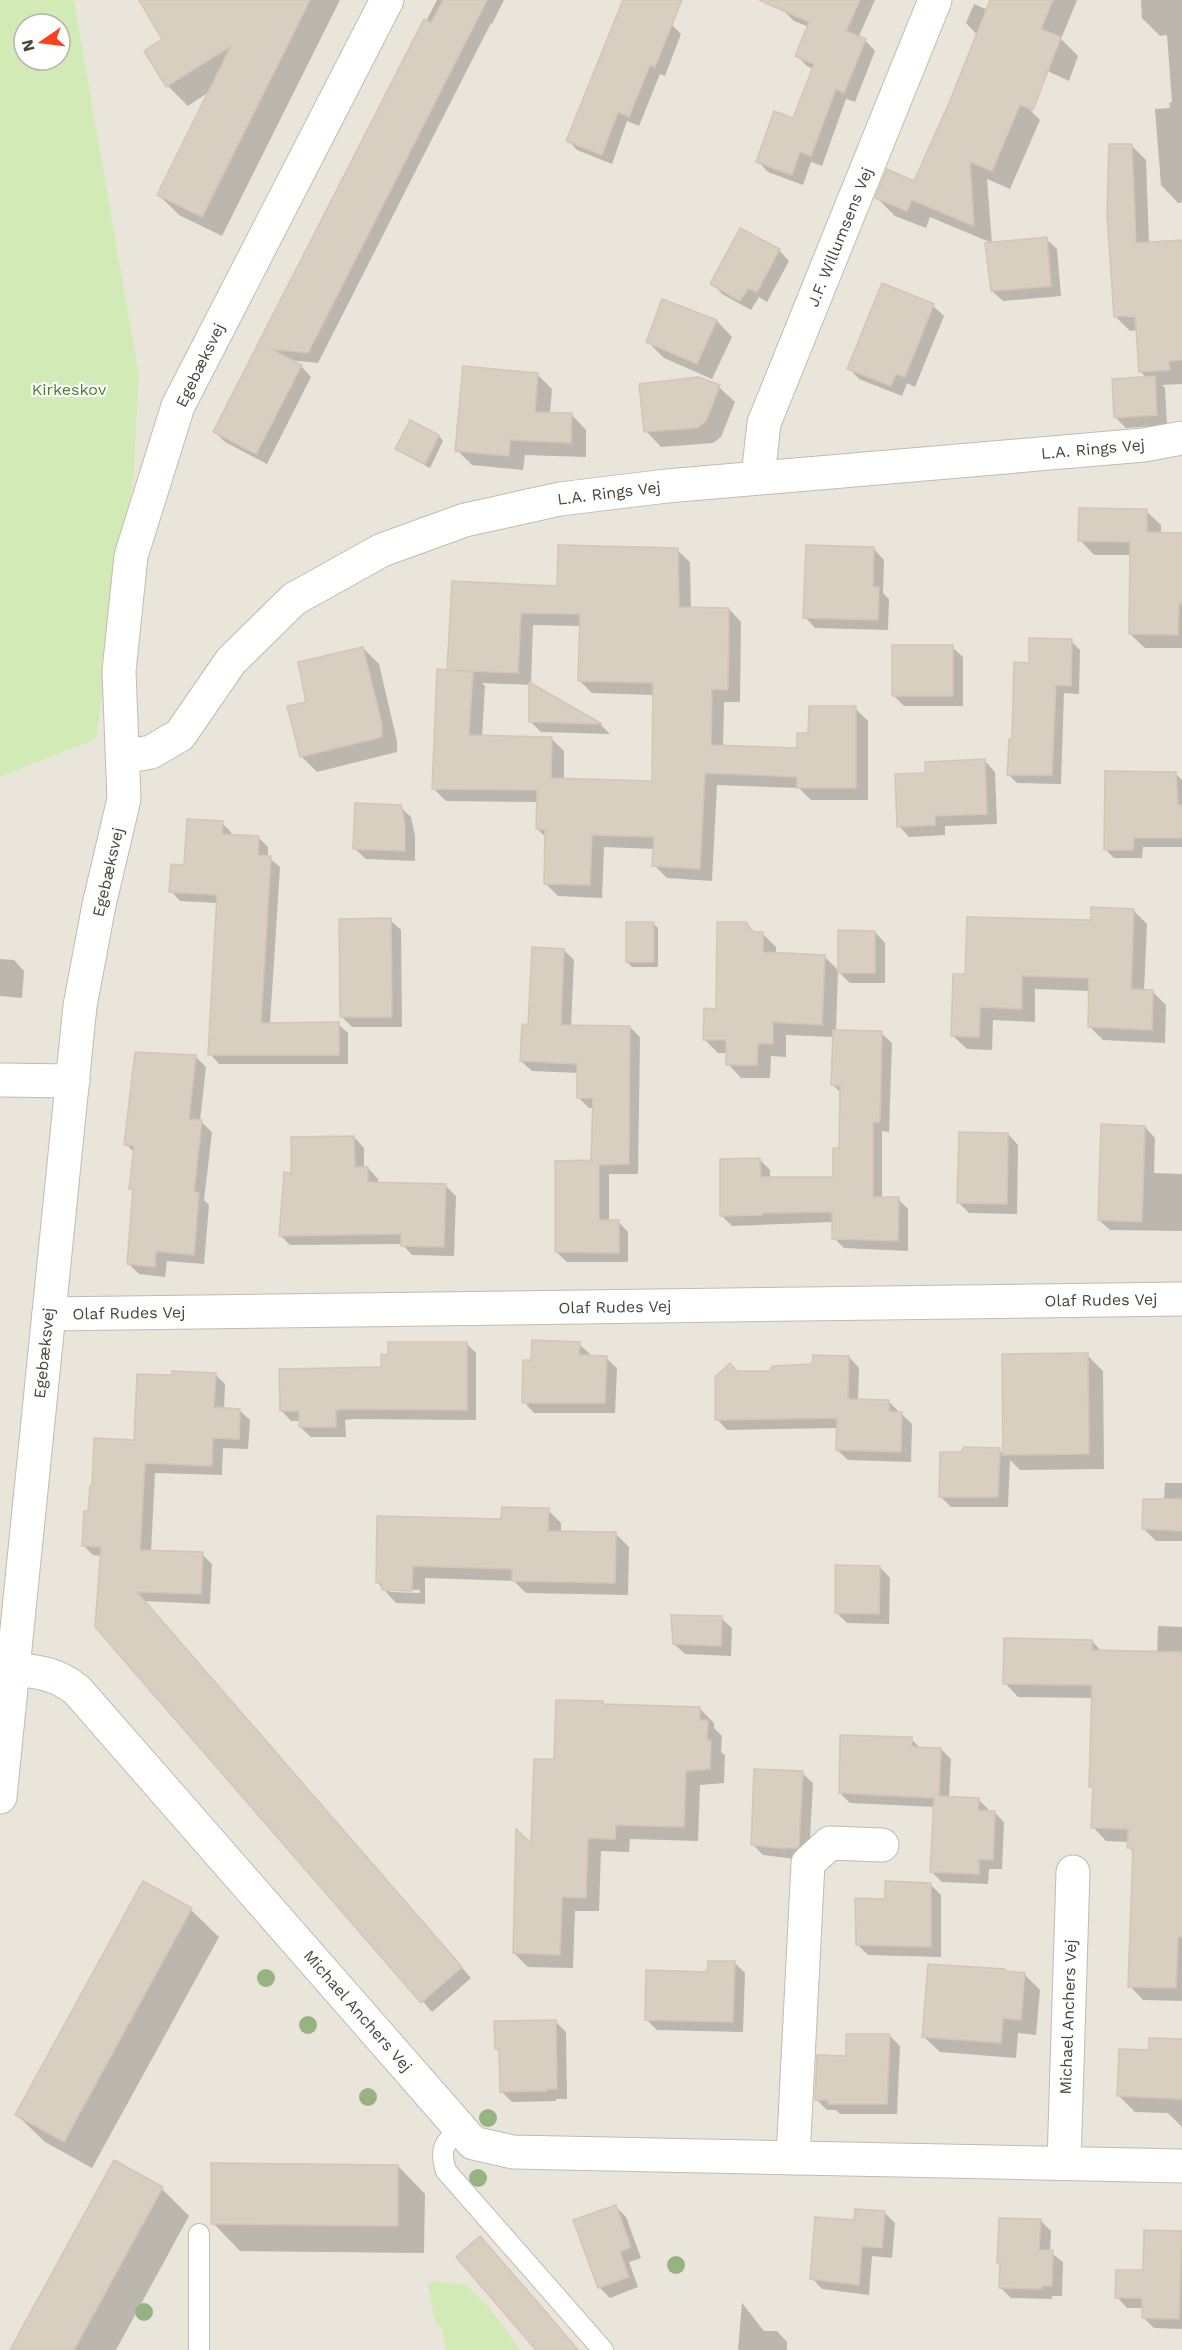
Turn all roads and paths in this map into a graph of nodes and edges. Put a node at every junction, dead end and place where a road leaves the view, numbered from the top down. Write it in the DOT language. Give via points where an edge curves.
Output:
graph roads {
  1 [pos="387,0"];
  2 [pos="935,0"];
  3 [pos="1182,438"];
  4 [pos="758,477"];
  5 [pos="123,757"];
  6 [pos="0,1080"];
  7 [pos="73,1082"];
  8 [pos="1182,1299"];
  9 [pos="48,1314"];
  10 [pos="9,1612"];
  11 [pos="13,1669"];
  12 [pos="0,1797"];
  13 [pos="882,1845"];
  14 [pos="1073,1872"];
  15 [pos="460,2128"];
  16 [pos="793,2158"];
  17 [pos="1064,2163"];
  18 [pos="1182,2166"];
  19 [pos="199,2234"];
  20 [pos="199,2350"];
  21 [pos="603,2350"];
  1 -- 5 [label="street, Egebæksvej" via="178,405 131,556 119,671"];
  2 -- 4 [label="street, J.F. Willumsens Vej" via="764,423"];
  3 -- 4 [label="street, L.A. Rings Vej" via="1144,445"];
  4 -- 5 [label="street, L.A. Rings Vej" via="560,499 465,520 382,550 294,599 231,661 180,735 151,752"];
  5 -- 7 [label="street, Egebæksvej" via="124,799 80,1006"];
  6 -- 7 [label="street"];
  7 -- 9 [label="street, Egebæksvej"];
  8 -- 9 [label="street, Olaf Rudes Vej"];
  9 -- 10 [label="street, Egebæksvej"];
  10 -- 11 [label="street, Egebæksvej"];
  11 -- 12 [label="street, Egebæksvej"];
  11 -- 15 [label="street, Michael Anchers Vej" via="62,1678 77,1690"];
  13 -- 16 [label="street" via="830,1843 808,1863"];
  14 -- 17 [label="street, Michael Anchers Vej"];
  15 -- 16 [label="street, Michael Anchers Vej" via="473,2143 513,2152"];
  15 -- 21 [label="lane" via="441,2154 446,2171"];
  16 -- 17 [label="street, Michael Anchers Vej"];
  17 -- 18 [label="street, Michael Anchers Vej"];
  19 -- 20 [label="lane"];
}
